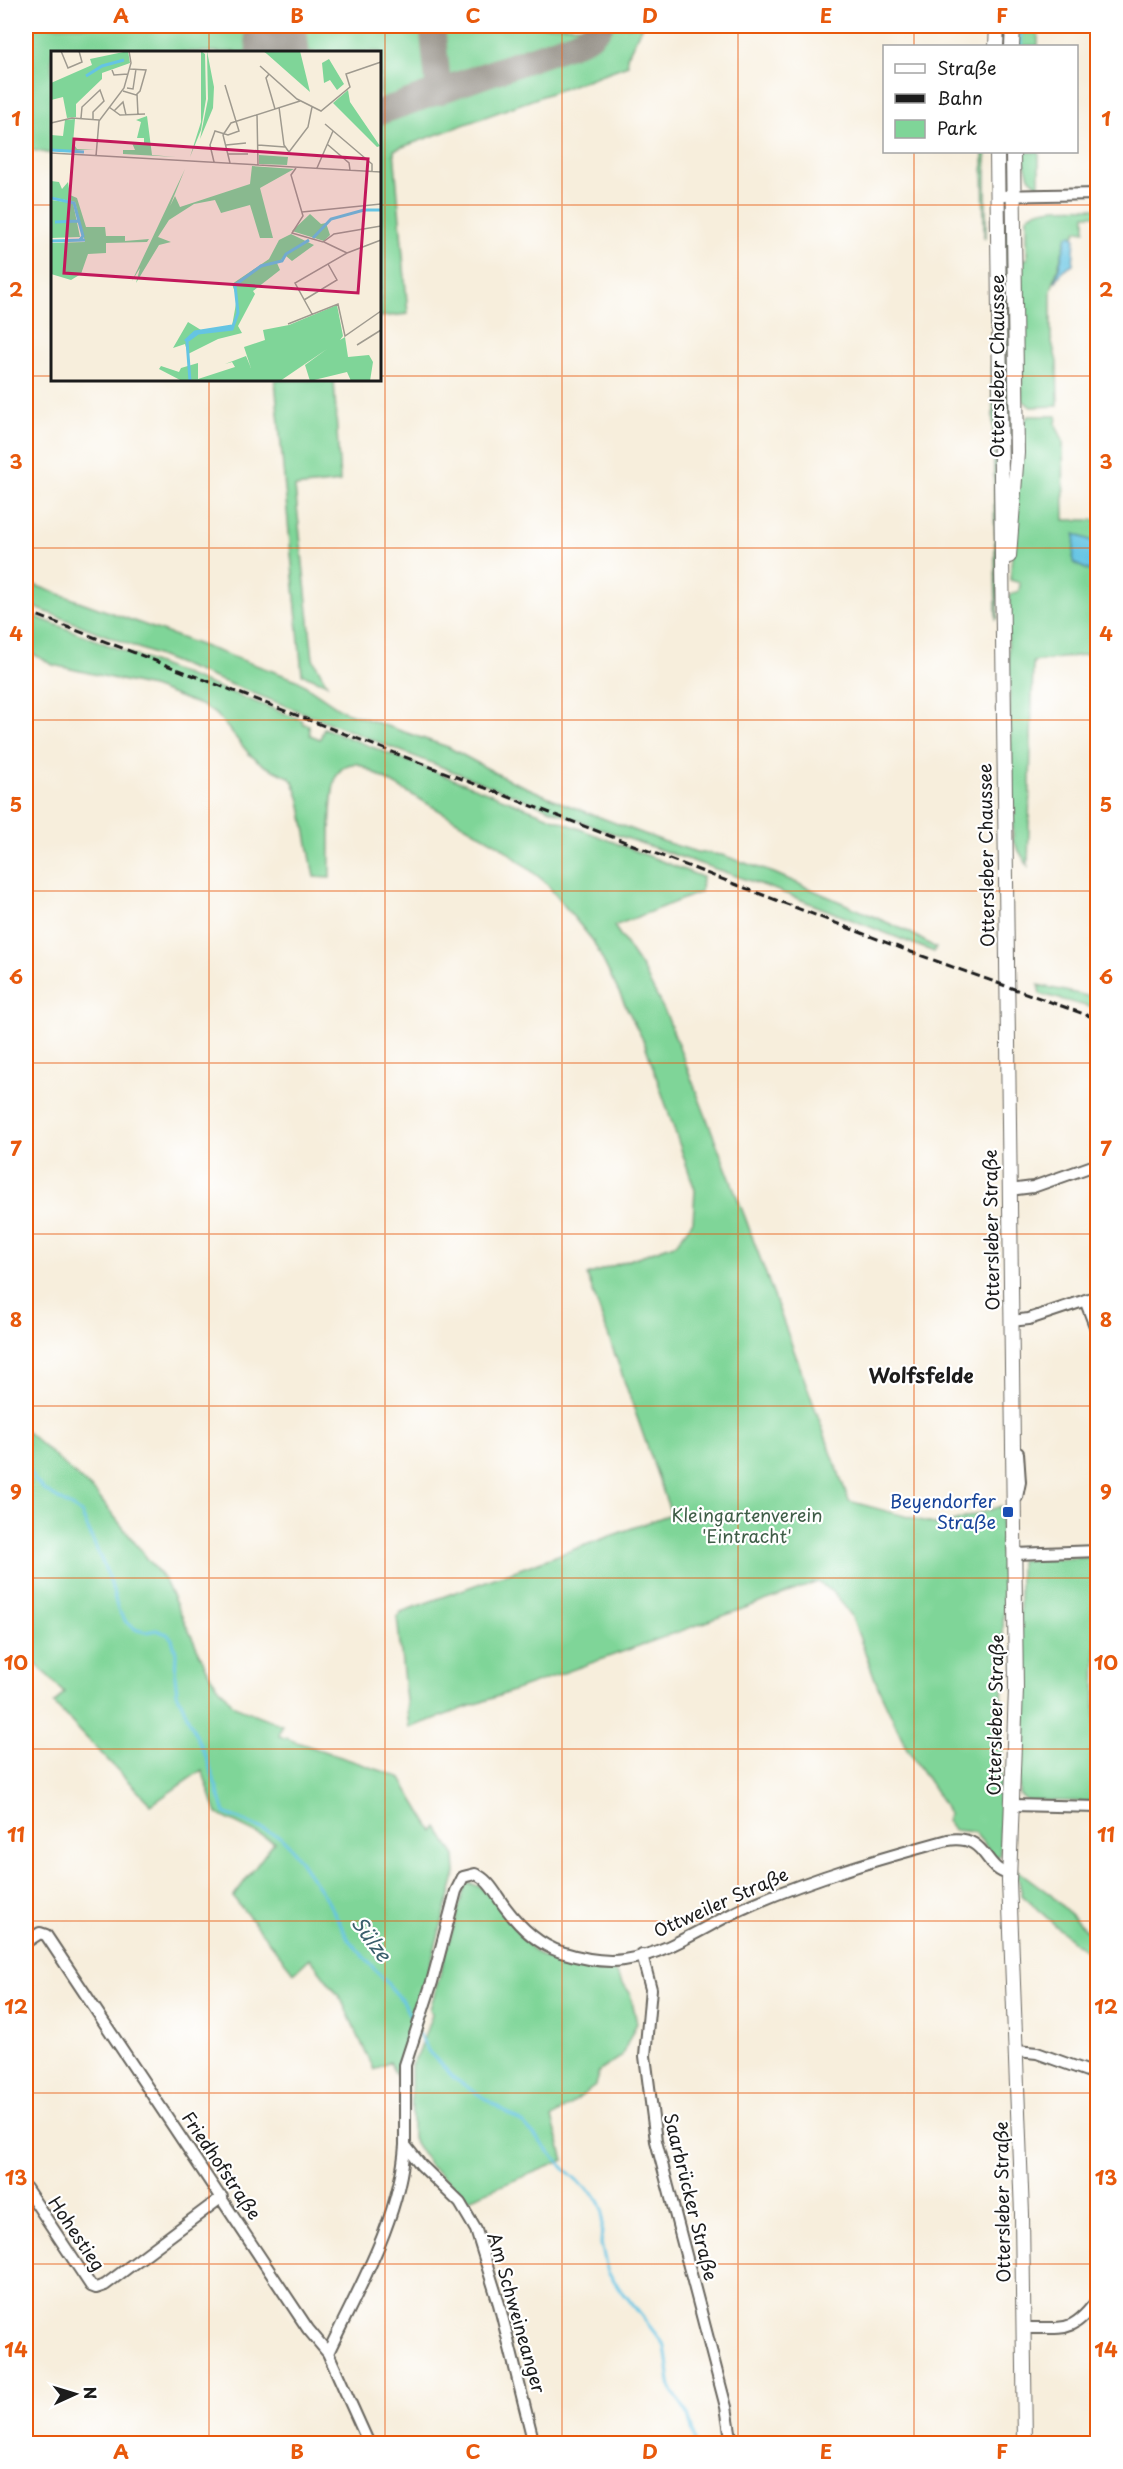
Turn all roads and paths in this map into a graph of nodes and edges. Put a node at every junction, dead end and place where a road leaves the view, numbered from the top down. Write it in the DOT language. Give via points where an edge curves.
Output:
graph roads {
  1 [pos="997,26"];
  2 [pos="1013,26"];
  3 [pos="996,45"];
  4 [pos="1012,45"];
  5 [pos="997,153"];
  6 [pos="1013,153"];
  7 [pos="1098,194"];
  8 [pos="998,196"];
  9 [pos="1014,196"];
  10 [pos="1004,579"];
  11 [pos="1006,988"];
  12 [pos="1098,1164"];
  13 [pos="1009,1190"];
  14 [pos="1098,1296"];
  15 [pos="1085,1300"];
  16 [pos="1011,1321"];
  17 [pos="1098,1334"];
  18 [pos="1013,1436"];
  19 [pos="1014,1461"];
  20 [pos="1014,1506"];
  21 [pos="1014,1525"];
  22 [pos="1098,1551"];
  23 [pos="1015,1554"];
  24 [pos="1012,1805"];
  25 [pos="1098,1807"];
  26 [pos="1009,1874"];
  27 [pos="26,1942"];
  28 [pos="642,1955"];
  29 [pos="1017,2051"];
  30 [pos="1098,2075"];
  31 [pos="405,2145"];
  32 [pos="26,2188"];
  33 [pos="222,2197"];
  34 [pos="1098,2299"];
  35 [pos="1023,2328"];
  36 [pos="328,2353"];
  37 [pos="369,2444"];
  38 [pos="534,2444"];
  39 [pos="732,2444"];
  40 [pos="1025,2444"];
  1 -- 3 [label="main road"];
  2 -- 4 [label="main road"];
  5 -- 8 [label="main road, Ottersleber Chaussee"];
  6 -- 9 [label="main road, Ottersleber Chaussee"];
  7 -- 9 [label="street"];
  8 -- 9 [label="street"];
  8 -- 10 [label="main road, Ottersleber Chaussee"];
  9 -- 10 [label="main road, Ottersleber Chaussee" via="1017,461"];
  10 -- 11 [label="main road, Ottersleber Chaussee"];
  11 -- 13 [label="main road, Ottersleber Straße"];
  12 -- 13 [label="street" via="1028,1188"];
  13 -- 16 [label="main road, Ottersleber Straße"];
  14 -- 15 [label="street"];
  15 -- 16 [label="street"];
  15 -- 17 [label="street"];
  16 -- 18 [label="main road, Ottersleber Straße"];
  18 -- 19 [label="main road, Ottersleber Straße"];
  18 -- 20 [label="street" via="1020,1460"];
  19 -- 20 [label="main road, Ottersleber Straße"];
  19 -- 21 [label="street" via="1008,1480 1008,1503"];
  20 -- 21 [label="main road, Ottersleber Straße"];
  21 -- 23 [label="main road, Ottersleber Straße"];
  22 -- 23 [label="street"];
  23 -- 24 [label="main road, Ottersleber Straße"];
  24 -- 25 [label="street"];
  24 -- 26 [label="main road, Ottersleber Straße"];
  26 -- 28 [label="street, Ottweiler Straße" via="973,1842 948,1840 777,1894"];
  26 -- 29 [label="main road, Ottersleber Straße"];
  27 -- 33 [label="street, Friedhofstraße" via="40,1933 46,1935"];
  28 -- 31 [label="street, Ottweiler Straße" via="604,1961 553,1949 521,1927 483,1877 472,1873 463,1877 404,2077"];
  28 -- 39 [label="street, Saarbrücker Straße" via="651,1989 645,2056 655,2132 726,2407"];
  29 -- 30 [label="street" via="1037,2053"];
  29 -- 35 [label="main road, Ottersleber Straße"];
  31 -- 36 [label="street" via="402,2174 388,2221"];
  31 -- 38 [label="street, Am Schweineanger" via="457,2200 476,2230"];
  32 -- 33 [label="street, Hohestieg" via="91,2286 98,2288"];
  33 -- 36 [label="street, Friedhofstraße" via="308,2329"];
  34 -- 35 [label="street" via="1074,2325"];
  35 -- 40 [label="main road, Ottersleber Straße"];
  36 -- 37 [label="street, Friedhofstraße"];
}
